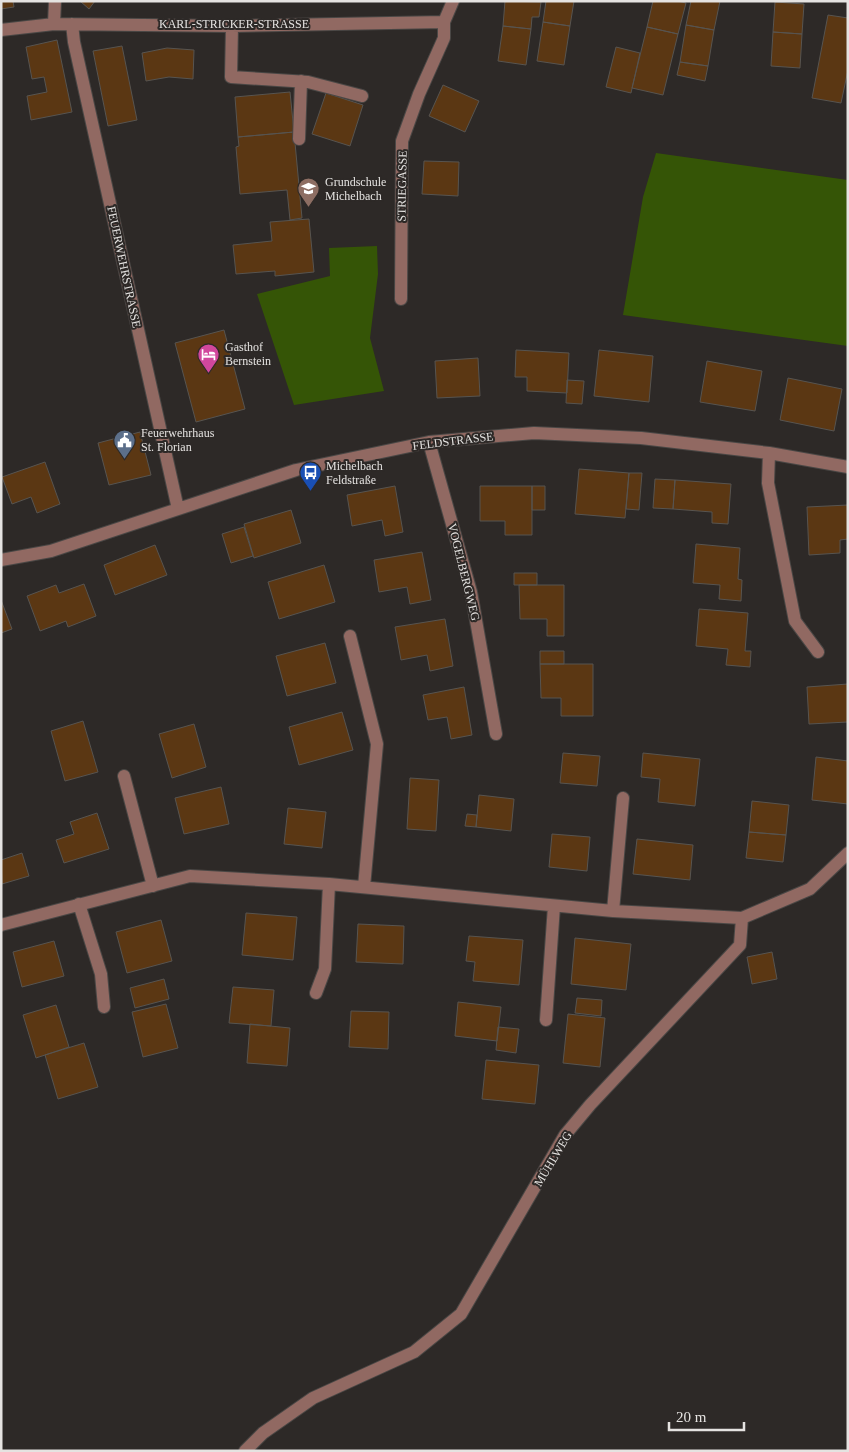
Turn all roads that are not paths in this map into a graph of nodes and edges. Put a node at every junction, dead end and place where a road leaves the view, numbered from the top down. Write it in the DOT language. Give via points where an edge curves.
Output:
graph roads {
  1 [pos="55,1"];
  2 [pos="453,1"];
  3 [pos="444,22"];
  4 [pos="54,24"];
  5 [pos="72,24"];
  6 [pos="232,26"];
  7 [pos="1,30"];
  8 [pos="301,81"];
  9 [pos="362,96"];
  10 [pos="299,139"];
  11 [pos="401,299"];
  12 [pos="429,442"];
  13 [pos="769,453"];
  14 [pos="848,466"];
  15 [pos="178,509"];
  16 [pos="1,560"];
  17 [pos="350,636"];
  18 [pos="818,652"];
  19 [pos="496,734"];
  20 [pos="124,776"];
  21 [pos="623,798"];
  22 [pos="848,853"];
  23 [pos="329,884"];
  24 [pos="153,886"];
  25 [pos="364,887"];
  26 [pos="79,904"];
  27 [pos="554,906"];
  28 [pos="613,911"];
  29 [pos="742,918"];
  30 [pos="1,925"];
  31 [pos="316,993"];
  32 [pos="104,1008"];
  33 [pos="546,1020"];
  34 [pos="245,1451"];
  1 -- 4 [label="street"];
  2 -- 3 [label="street"];
  3 -- 6 [label="street, KARL-STRICKER-STRASSE"];
  3 -- 11 [label="street, STRIEGASSE" via="444,38 402,141"];
  4 -- 5 [label="street, KARL-STRICKER-STRASSE"];
  4 -- 7 [label="street, KARL-STRICKER-STRASSE"];
  5 -- 6 [label="street, KARL-STRICKER-STRASSE"];
  5 -- 15 [label="street, FEUERWEHRSTRASSE"];
  6 -- 8 [label="street" via="231,77"];
  8 -- 9 [label="street"];
  8 -- 10 [label="street"];
  12 -- 13 [label="street, FELDSTRASSE" via="534,433 641,438"];
  12 -- 15 [label="street, FELDSTRASSE" via="296,470"];
  12 -- 19 [label="street, VOGELBERGWEG" via="472,592"];
  13 -- 14 [label="street, FELDSTRASSE"];
  13 -- 18 [label="street" via="768,483 794,621"];
  15 -- 16 [label="street, FELDSTRASSE" via="51,551"];
  17 -- 25 [label="street" via="378,744"];
  20 -- 24 [label="street"];
  21 -- 28 [label="street"];
  22 -- 29 [label="street" via="810,889"];
  23 -- 24 [label="street" via="190,876"];
  23 -- 25 [label="street"];
  23 -- 31 [label="street" via="326,969"];
  24 -- 26 [label="street"];
  25 -- 27 [label="street"];
  26 -- 30 [label="street"];
  26 -- 32 [label="street" via="101,974"];
  27 -- 28 [label="street"];
  27 -- 33 [label="street"];
  28 -- 29 [label="street"];
  29 -- 34 [label="street, MÜHLWEG" via="740,945 590,1105 566,1135 461,1314 414,1352 313,1398 263,1433"];
}
